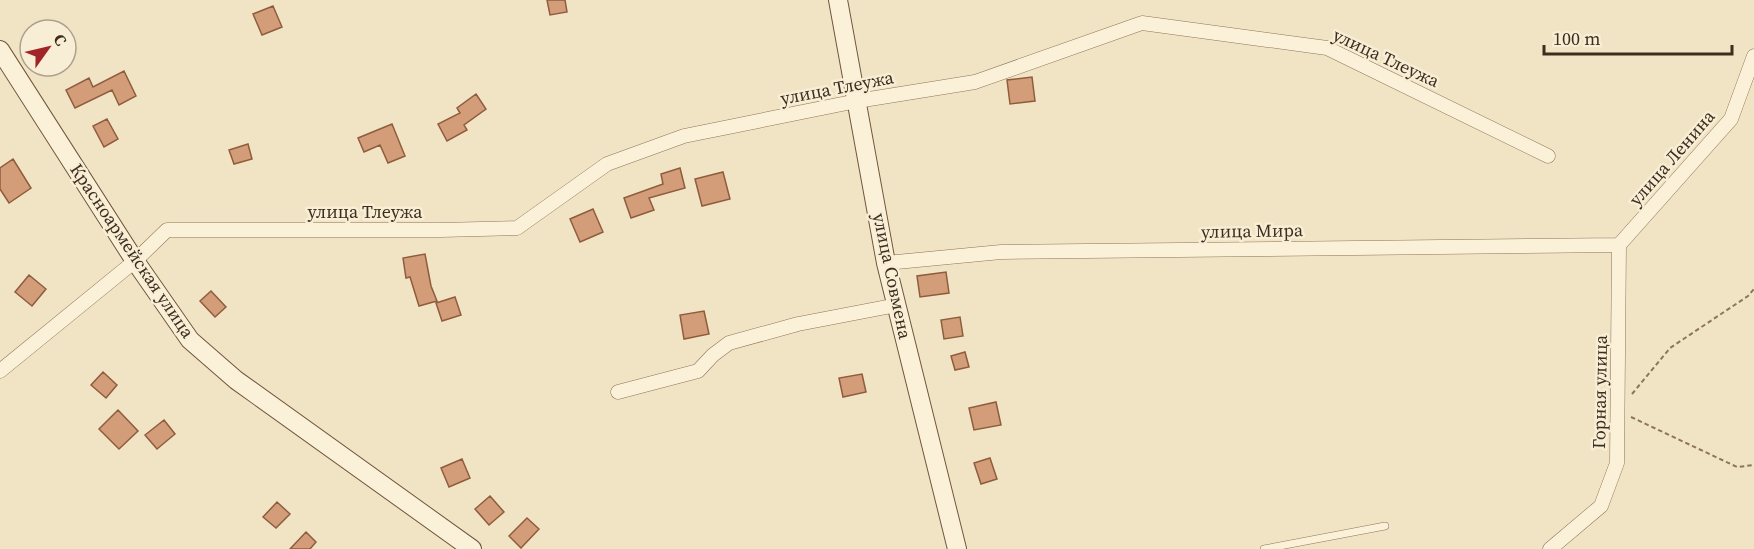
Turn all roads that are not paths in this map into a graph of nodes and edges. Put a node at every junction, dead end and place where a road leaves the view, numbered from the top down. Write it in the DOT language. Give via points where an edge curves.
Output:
graph roads {
  1 [pos="838,0"];
  2 [pos="0,50"];
  3 [pos="1754,56"];
  4 [pos="857,101"];
  5 [pos="1548,156"];
  6 [pos="1619,245"];
  7 [pos="135,261"];
  8 [pos="886,263"];
  9 [pos="897,305"];
  10 [pos="0,370"];
  11 [pos="618,392"];
  12 [pos="1385,526"];
  13 [pos="472,549"];
  14 [pos="957,549"];
  15 [pos="1264,549"];
  16 [pos="1550,549"];
  1 -- 4 [label="main road, улица Совмена"];
  2 -- 7 [label="main road, Красноармейская улица"];
  3 -- 6 [label="street, улица Ленина" via="1731,119"];
  4 -- 5 [label="street, улица Тлеужа" via="975,82 1142,23 1327,48"];
  4 -- 7 [label="street, улица Тлеужа" via="684,136 607,164 517,228 167,230"];
  4 -- 8 [label="main road, улица Совмена"];
  6 -- 8 [label="street, улица Мира" via="1001,252"];
  6 -- 16 [label="street, Горная улица" via="1617,463 1601,506"];
  7 -- 10 [label="street, улица Тлеужа"];
  7 -- 13 [label="main road, Красноармейская улица" via="190,340 236,380"];
  8 -- 9 [label="main road, улица Совмена"];
  9 -- 11 [label="street" via="798,324 729,343 698,370"];
  9 -- 14 [label="main road, улица Совмена"];
  12 -- 15 [label="lane"];
}
